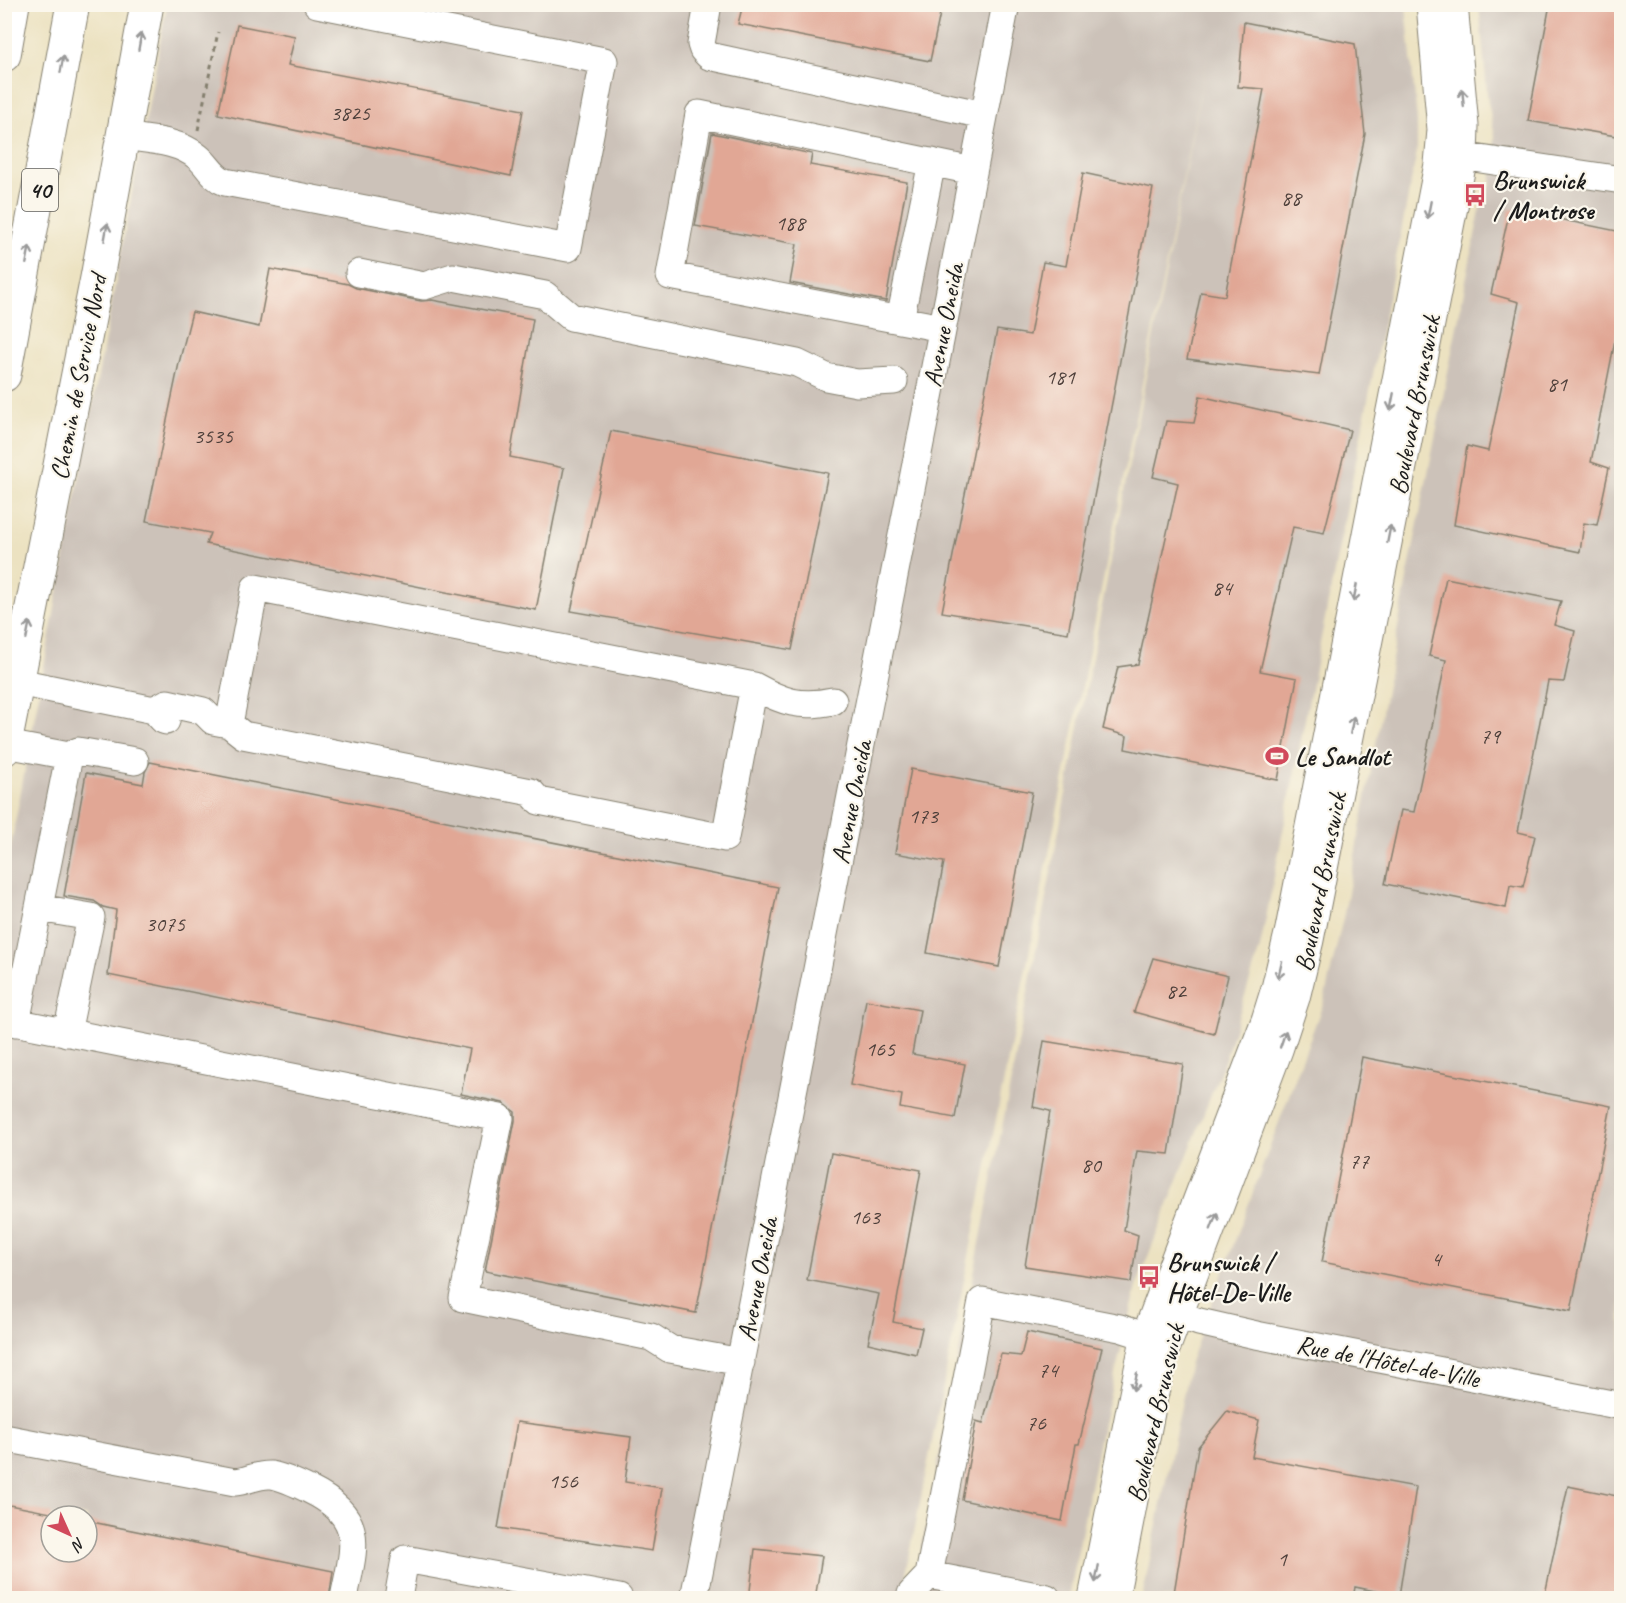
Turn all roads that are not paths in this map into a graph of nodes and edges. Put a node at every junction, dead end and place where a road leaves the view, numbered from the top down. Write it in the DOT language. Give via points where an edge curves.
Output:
graph roads {
  1 [pos="13,4"];
  2 [pos="73,4"];
  3 [pos="147,4"];
  4 [pos="317,4"];
  5 [pos="708,4"];
  6 [pos="1006,4"];
  7 [pos="1430,4"];
  8 [pos="1454,4"];
  9 [pos="4,55"];
  10 [pos="984,115"];
  11 [pos="123,136"];
  12 [pos="1452,154"];
  13 [pos="932,162"];
  14 [pos="973,171"];
  15 [pos="1622,180"];
  16 [pos="359,273"];
  17 [pos="900,320"];
  18 [pos="942,328"];
  19 [pos="4,375"];
  20 [pos="931,388"];
  21 [pos="18,682"];
  22 [pos="754,686"];
  23 [pos="869,708"];
  24 [pos="221,722"];
  25 [pos="5,746"];
  26 [pos="69,756"];
  27 [pos="135,761"];
  28 [pos="39,908"];
  29 [pos="10,1021"];
  30 [pos="67,1033"];
  31 [pos="1168,1311"];
  32 [pos="1145,1336"];
  33 [pos="741,1362"];
  34 [pos="1622,1407"];
  35 [pos="4,1438"];
  36 [pos="929,1575"];
  37 [pos="344,1599"];
  38 [pos="398,1599"];
  39 [pos="619,1599"];
  40 [pos="694,1599"];
  41 [pos="910,1599"];
  42 [pos="1047,1599"];
  43 [pos="1092,1599"];
  44 [pos="1115,1599"];
  1 -- 9 [label="main road"];
  19 -- 2 [label="main road, 40, one-way"];
  11 -- 3 [label="main road, Chemin de Service Nord, one-way"];
  4 -- 11 [label="street" via="604,60 568,248 225,182 183,147"];
  5 -- 10 [label="street" via="702,44 709,56"];
  6 -- 10 [label="street, Avenue Oneida"];
  7 -- 12 [label="street, Boulevard Brunswick" via="1440,113"];
  12 -- 8 [label="street, Boulevard Brunswick, one-way" via="1465,126"];
  10 -- 14 [label="street, Avenue Oneida"];
  21 -- 11 [label="main road, Chemin de Service Nord, one-way"];
  12 -- 15 [label="street"];
  12 -- 31 [label="street, Boulevard Brunswick" via="1277,981"];
  13 -- 14 [label="street"];
  13 -- 17 [label="street"];
  13 -- 17 [label="street" via="699,114 670,276"];
  14 -- 18 [label="street, Avenue Oneida"];
  16 -- 20 [label="street" via="424,286 453,277 545,295 571,317 797,363 830,361 860,366 894,381"];
  17 -- 18 [label="street"];
  18 -- 20 [label="street, Avenue Oneida"];
  20 -- 23 [label="street, Avenue Oneida"];
  21 -- 24 [label="street" via="154,710 163,720 199,728"];
  21 -- 25 [label="main road, Chemin de Service Nord"];
  22 -- 23 [label="street" via="778,681 815,688 832,701"];
  22 -- 24 [label="street" via="255,588"];
  22 -- 24 [label="street" via="725,838 539,801 531,792 243,735"];
  23 -- 33 [label="street, Avenue Oneida"];
  25 -- 26 [label="street"];
  26 -- 27 [label="street" via="78,751"];
  26 -- 28 [label="street"];
  28 -- 29 [label="street"];
  28 -- 30 [label="street" via="91,917"];
  29 -- 30 [label="street"];
  30 -- 33 [label="street" via="500,1119 463,1298 651,1336 670,1349"];
  31 -- 32 [label="street, Boulevard Brunswick"];
  31 -- 34 [label="street, Rue de l'Hôtel-de-Ville" via="1264,1336"];
  31 -- 44 [label="street, Boulevard Brunswick" via="1164,1355"];
  32 -- 36 [label="street" via="982,1301"];
  32 -- 43 [label="street, Boulevard Brunswick, one-way"];
  33 -- 40 [label="street, Avenue Oneida"];
  35 -- 37 [label="street" via="235,1482 269,1475 298,1485 334,1504 351,1525 353,1551"];
  36 -- 41 [label="street"];
  36 -- 42 [label="street"];
  38 -- 39 [label="street" via="405,1559"];
}
